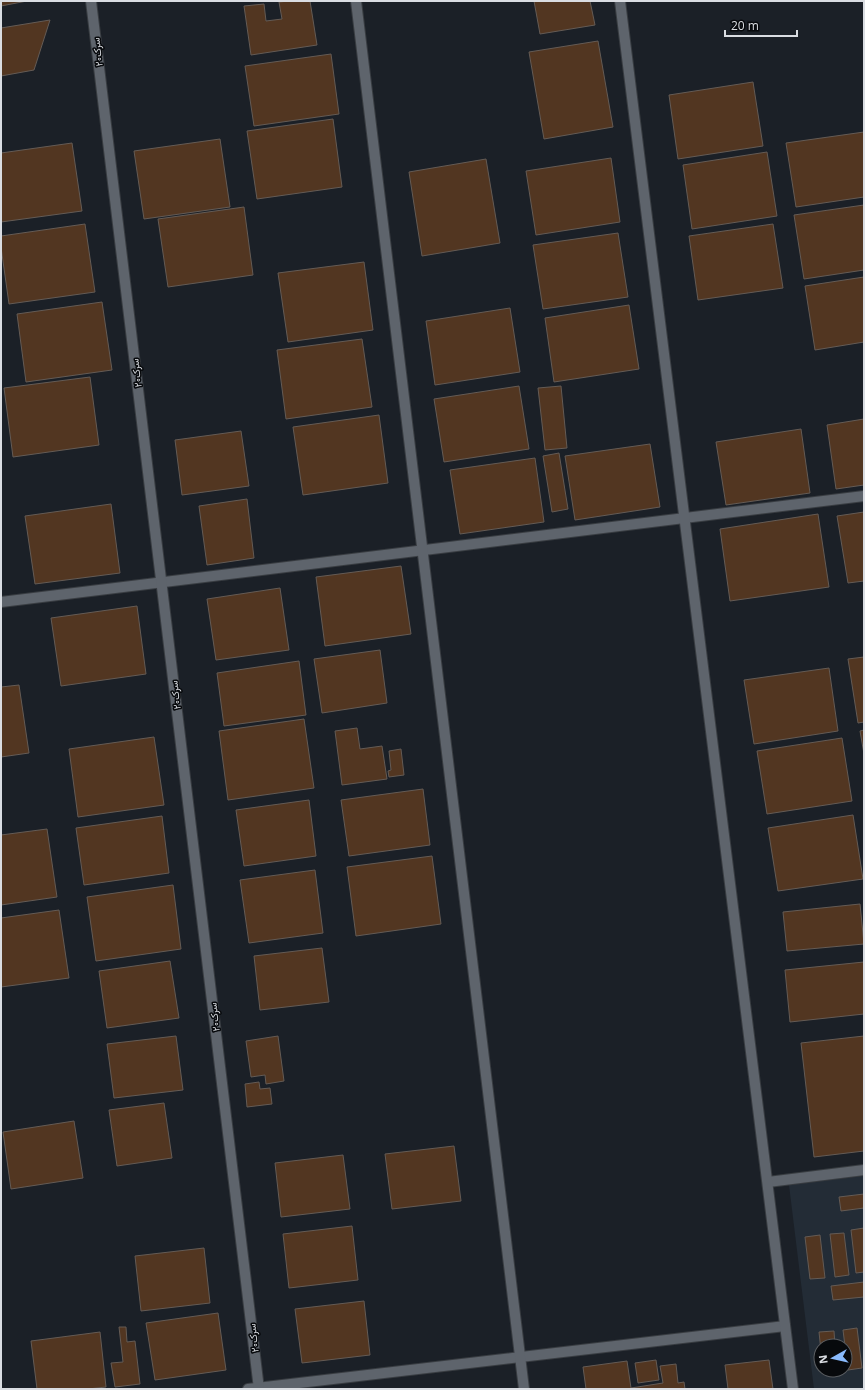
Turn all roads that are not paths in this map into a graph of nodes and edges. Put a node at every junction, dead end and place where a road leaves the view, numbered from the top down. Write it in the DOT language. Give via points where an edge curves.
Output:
graph roads {
  1 [pos="91,1"];
  2 [pos="356,1"];
  3 [pos="620,1"];
  4 [pos="864,496"];
  5 [pos="684,518"];
  6 [pos="422,550"];
  7 [pos="161,583"];
  8 [pos="1,602"];
  9 [pos="864,1170"];
  10 [pos="768,1182"];
  11 [pos="785,1326"];
  12 [pos="520,1357"];
  13 [pos="259,1388"];
  14 [pos="248,1389"];
  15 [pos="524,1389"];
  16 [pos="793,1389"];
  1 -- 7 [label="street, سرک۲۰"];
  2 -- 6 [label="street"];
  3 -- 5 [label="street"];
  4 -- 5 [label="street"];
  5 -- 6 [label="street"];
  5 -- 10 [label="street"];
  6 -- 7 [label="street"];
  6 -- 12 [label="street"];
  7 -- 8 [label="street"];
  7 -- 13 [label="street, سرک۲۰"];
  9 -- 10 [label="street"];
  10 -- 11 [label="street"];
  11 -- 12 [label="street"];
  11 -- 16 [label="street"];
  12 -- 13 [label="street"];
  12 -- 15 [label="street"];
  13 -- 14 [label="street"];
}
